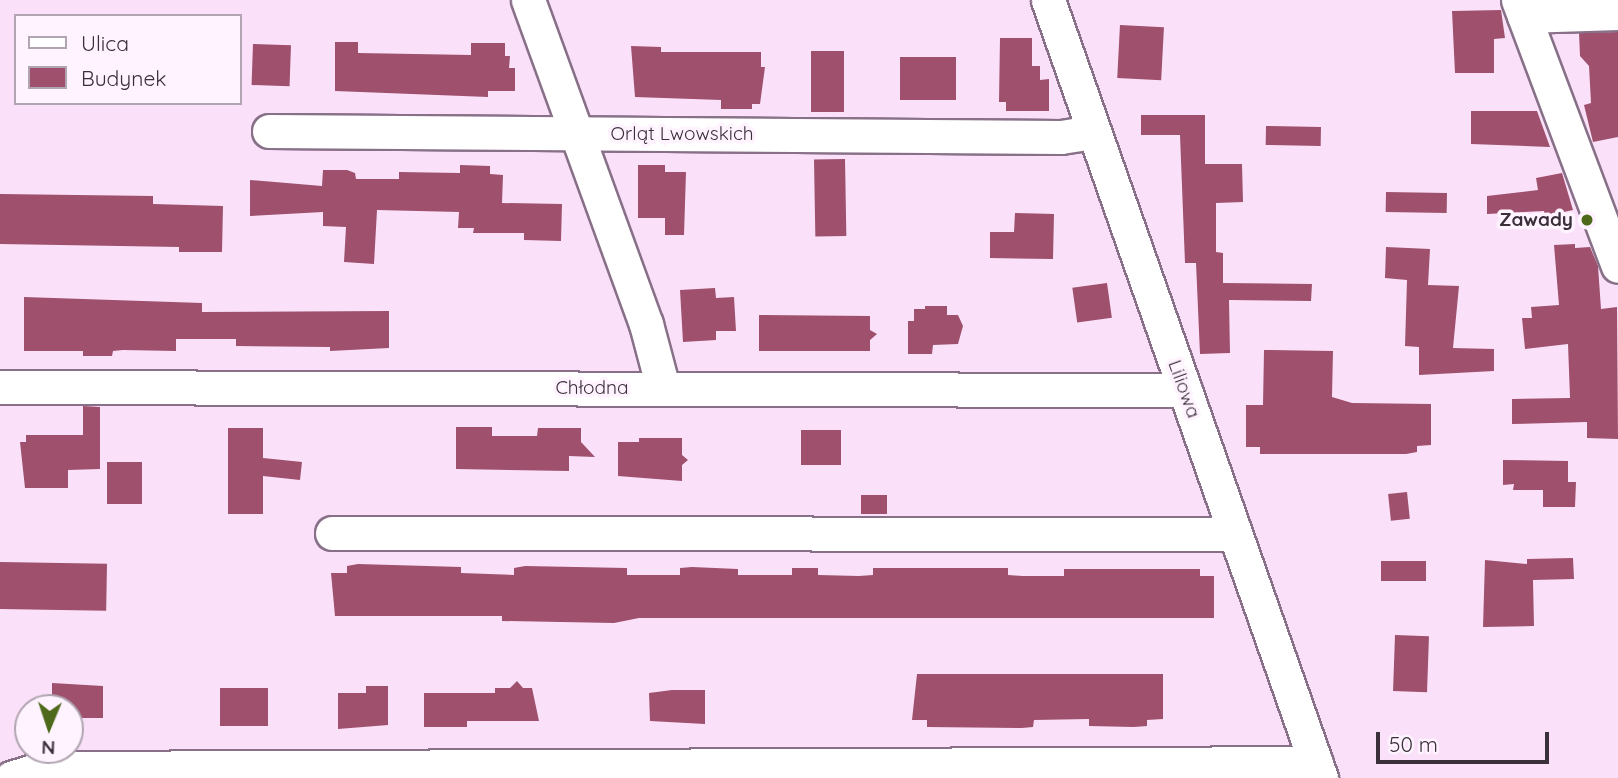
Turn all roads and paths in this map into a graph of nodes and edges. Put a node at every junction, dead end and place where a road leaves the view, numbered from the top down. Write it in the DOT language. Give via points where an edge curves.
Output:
graph roads {
  1 [pos="528,0"];
  2 [pos="1048,0"];
  3 [pos="1521,8"];
  4 [pos="1618,13"];
  5 [pos="270,131"];
  6 [pos="1094,132"];
  7 [pos="573,134"];
  8 [pos="1618,266"];
  9 [pos="0,387"];
  10 [pos="663,388"];
  11 [pos="1185,390"];
  12 [pos="332,533"];
  13 [pos="1235,534"];
  14 [pos="1318,771"];
  15 [pos="10,778"];
  1 -- 7 [label="street"];
  2 -- 6 [label="street, Liliowa"];
  3 -- 4 [label="street"];
  3 -- 8 [label="street"];
  5 -- 7 [label="street, Orląt Lwowskich"];
  6 -- 7 [label="street, Orląt Lwowskich" via="1061,137"];
  6 -- 11 [label="street, Liliowa"];
  7 -- 10 [label="street" via="646,324"];
  9 -- 10 [label="street, Chłodna"];
  10 -- 11 [label="street, Chłodna"];
  11 -- 13 [label="street, Liliowa"];
  12 -- 13 [label="street"];
  13 -- 14 [label="street, Liliowa"];
  14 -- 15 [label="street" via="41,768"];
}
